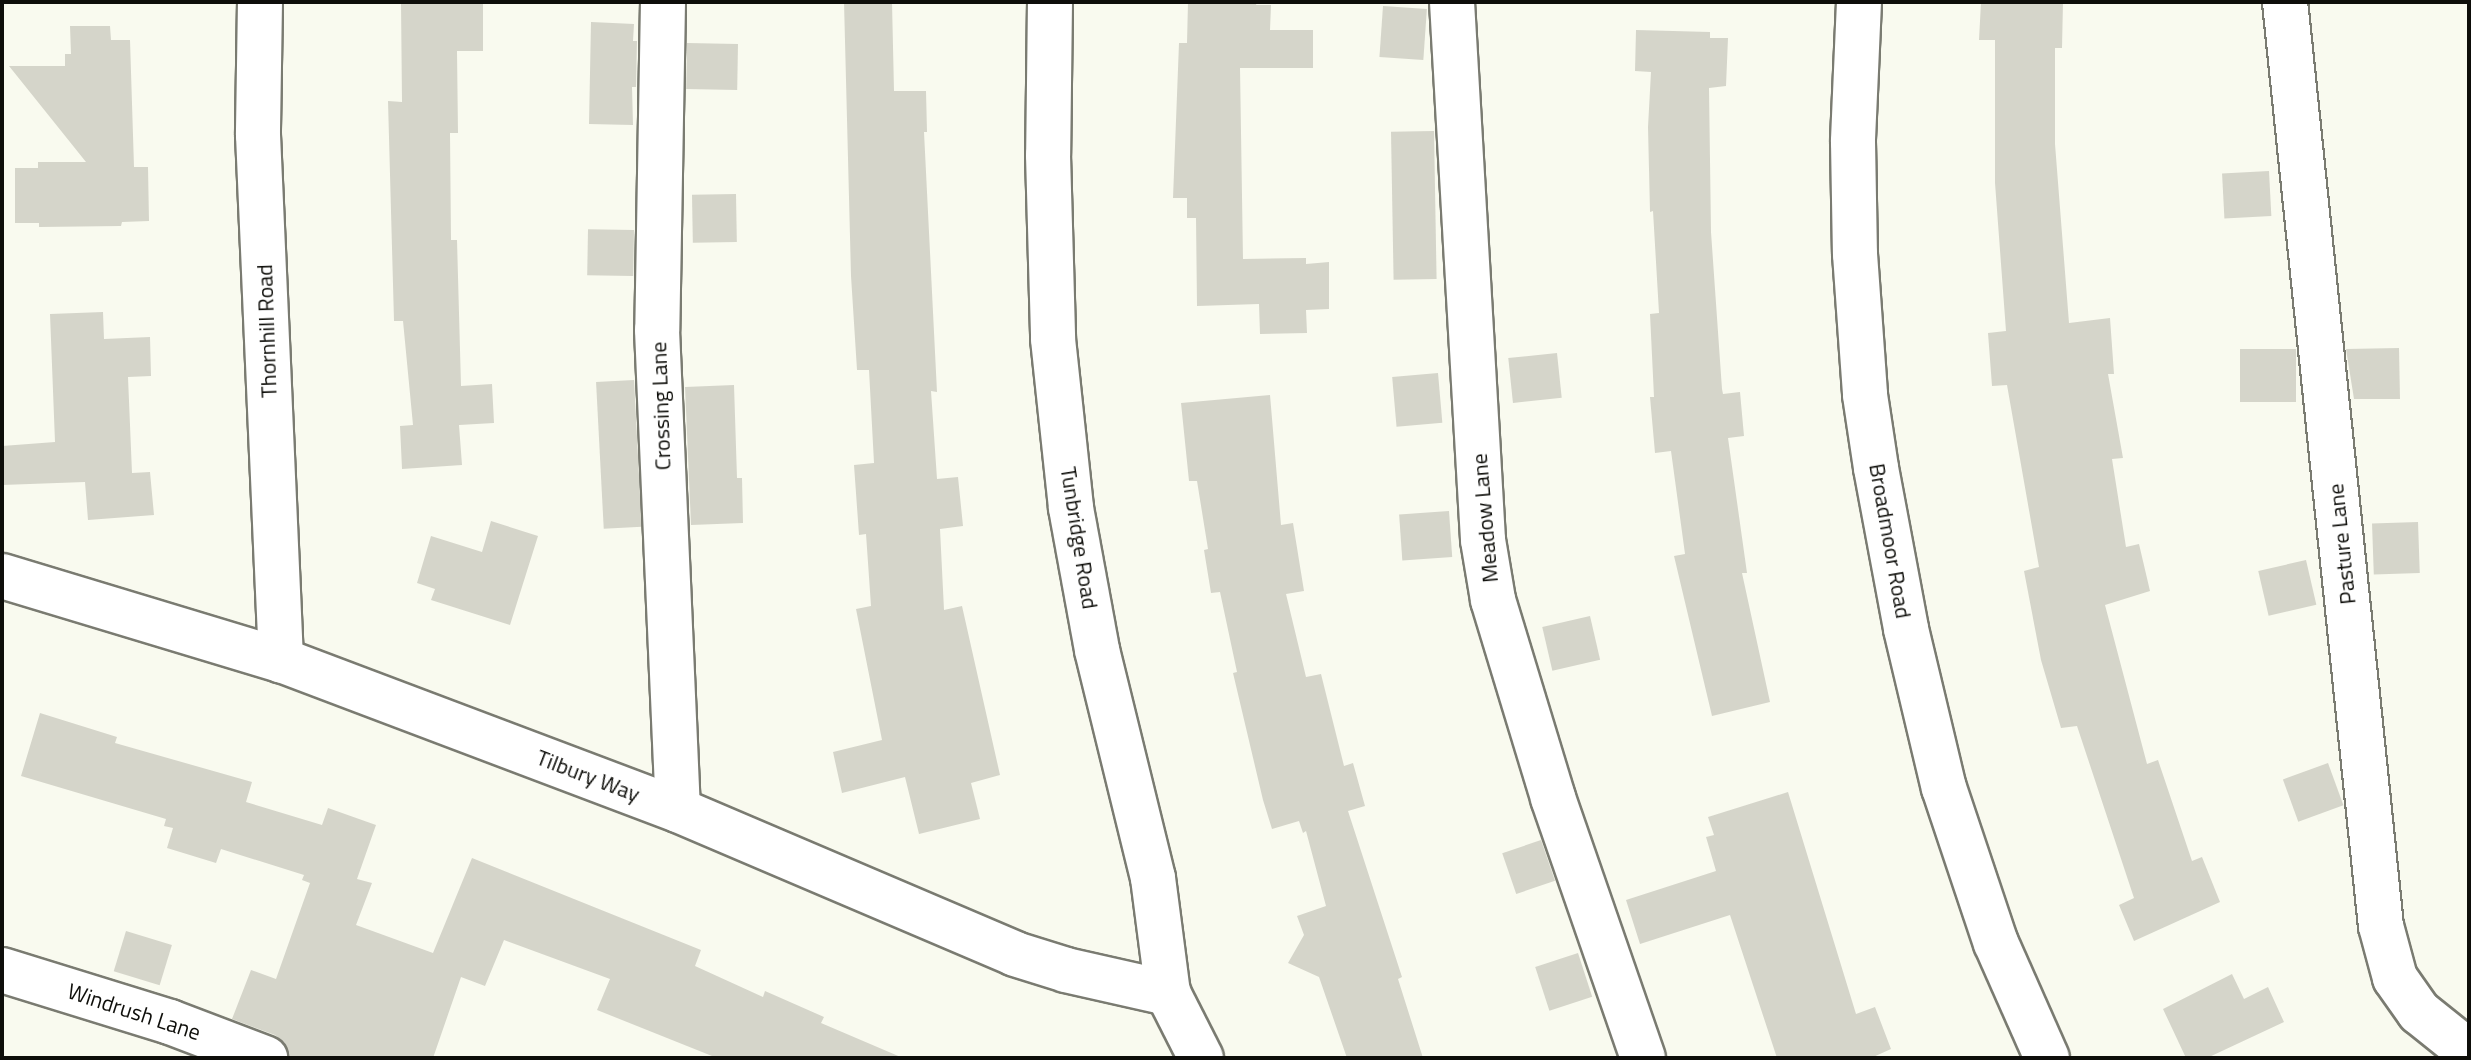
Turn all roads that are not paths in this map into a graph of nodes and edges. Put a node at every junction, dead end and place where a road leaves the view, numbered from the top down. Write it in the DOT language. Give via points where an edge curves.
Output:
graph roads {
  1 [pos="260,2"];
  2 [pos="663,2"];
  3 [pos="1050,2"];
  4 [pos="1452,2"];
  5 [pos="1859,2"];
  6 [pos="2285,2"];
  7 [pos="2,576"];
  8 [pos="281,660"];
  9 [pos="678,810"];
  10 [pos="2,970"];
  11 [pos="1168,993"];
  12 [pos="2469,1052"];
  13 [pos="265,1058"];
  14 [pos="1201,1058"];
  15 [pos="1643,1058"];
  16 [pos="2047,1058"];
  1 -- 8 [label="street, Thornhill Road" via="258,135"];
  2 -- 9 [label="street, Crossing Lane" via="657,330"];
  3 -- 11 [label="street, Tunbridge Road" via="1053,339 1071,508 1097,650 1153,878"];
  4 -- 15 [label="street, Meadow Lane" via="1483,540 1493,600 1553,798"];
  5 -- 16 [label="street, Broadmoor Road" via="1855,254 1865,395 1879,482 1906,629 1944,788 1996,943"];
  6 -- 12 [label="street, Pasture Lane" via="2381,926 2395,978 2419,1012"];
  7 -- 8 [label="street, Tilbury Way"];
  8 -- 9 [label="street, Tilbury Way"];
  9 -- 11 [label="street, Tilbury Way" via="1015,954"];
  10 -- 13 [label="street, Windrush Lane"];
  11 -- 14 [label="street, Tunbridge Road"];
}
